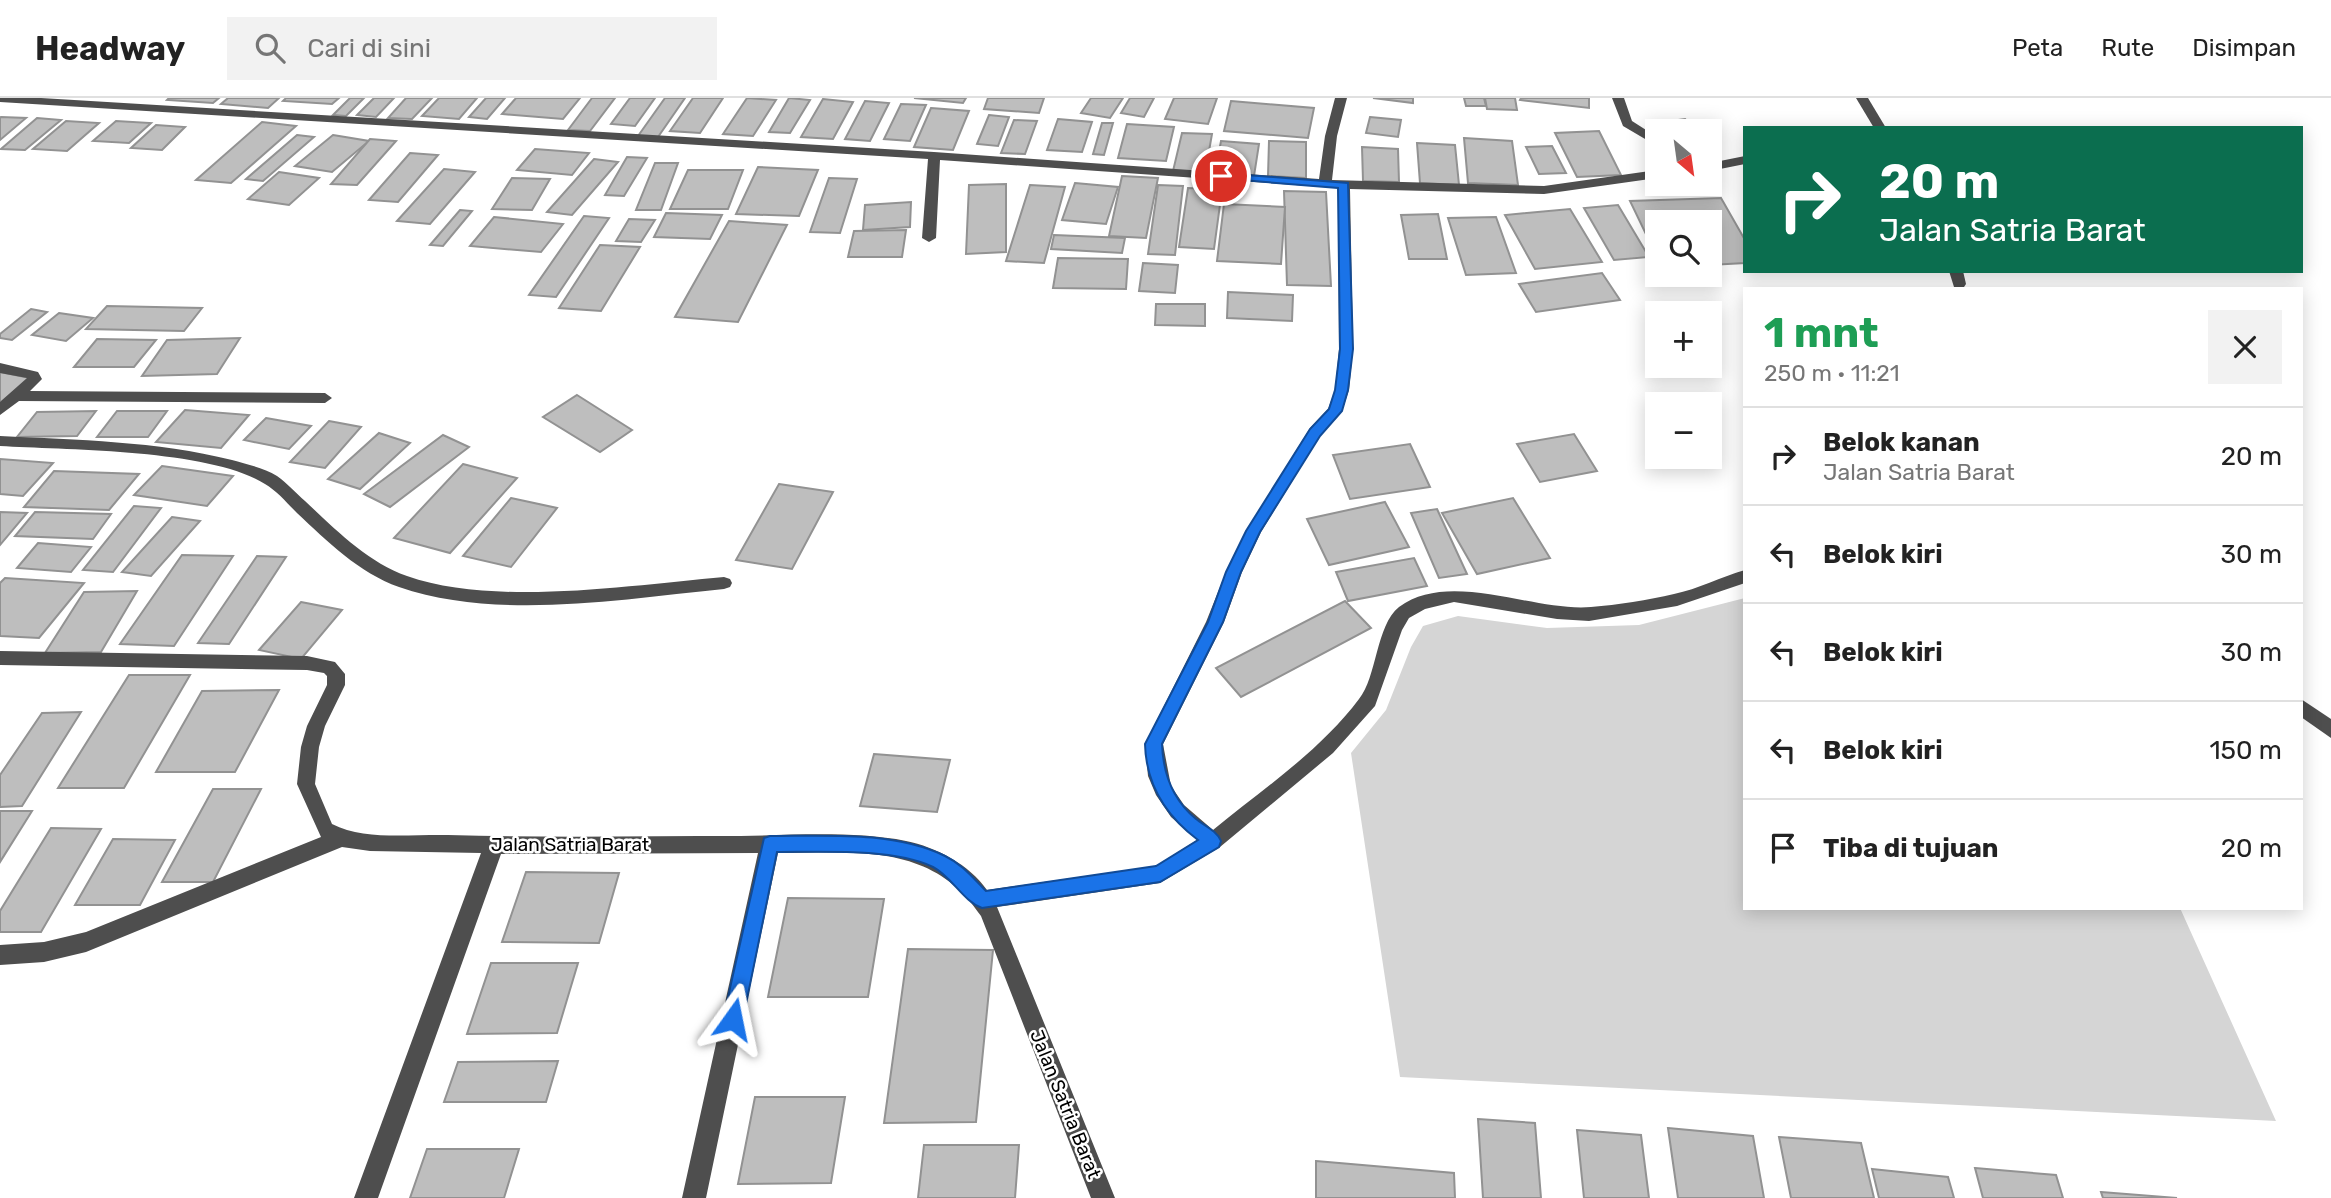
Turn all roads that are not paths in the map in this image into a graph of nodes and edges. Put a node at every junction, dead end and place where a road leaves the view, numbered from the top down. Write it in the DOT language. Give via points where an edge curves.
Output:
graph roads {
  1 [pos="1341,98"];
  2 [pos="1618,98"];
  3 [pos="1862,98"];
  4 [pos="0,99"];
  5 [pos="1879,126"];
  6 [pos="1645,134"];
  7 [pos="934,156"];
  8 [pos="1743,160"];
  9 [pos="1722,165"];
  10 [pos="1645,176"];
  11 [pos="1325,183"];
  12 [pos="1343,185"];
  13 [pos="929,238"];
  14 [pos="0,368"];
  15 [pos="19,396"];
  16 [pos="325,398"];
  17 [pos="0,410"];
  18 [pos="0,442"];
  19 [pos="1743,577"];
  20 [pos="724,583"];
  21 [pos="0,658"];
  22 [pos="2303,708"];
  23 [pos="2331,730"];
  24 [pos="341,838"];
  25 [pos="1213,841"];
  26 [pos="770,844"];
  27 [pos="494,845"];
  28 [pos="982,900"];
  29 [pos="0,955"];
  30 [pos="366,1198"];
  31 [pos="694,1198"];
  32 [pos="1103,1198"];
  1 -- 11 [label="street"];
  2 -- 6 [label="street" via="1627,123"];
  3 -- 5 [label="street"];
  4 -- 7 [label="street"];
  7 -- 11 [label="street"];
  7 -- 13 [label="street"];
  8 -- 9 [label="street"];
  10 -- 12 [label="street" via="1544,190"];
  11 -- 12 [label="street"];
  12 -- 25 [label="street" via="1346,349 1335,411 1315,432 1254,531 1154,744 1154,763 1164,794 1187,822"];
  14 -- 15 [label="street" via="33,375 35,379"];
  15 -- 16 [label="street"];
  15 -- 17 [label="street"];
  18 -- 20 [label="street" via="154,452 257,473 271,480 369,566 406,583 444,592 540,597"];
  19 -- 25 [label="street" via="1678,600 1589,614 1454,596 1421,604 1404,613 1394,629 1369,701 1326,748"];
  21 -- 24 [label="street" via="329,667 336,674 336,685 316,726 306,784 325,830"];
  22 -- 23 [label="street"];
  24 -- 27 [label="street, Jalan Satria Barat"];
  24 -- 29 [label="street" via="86,942 44,952"];
  25 -- 28 [label="street" via="1160,874"];
  26 -- 27 [label="street, Jalan Satria Barat"];
  26 -- 28 [label="street, Jalan Satria Barat" via="907,850 954,871"];
  26 -- 31 [label="street"];
  27 -- 30 [label="street"];
  28 -- 32 [label="street, Jalan Satria Barat"];
}
